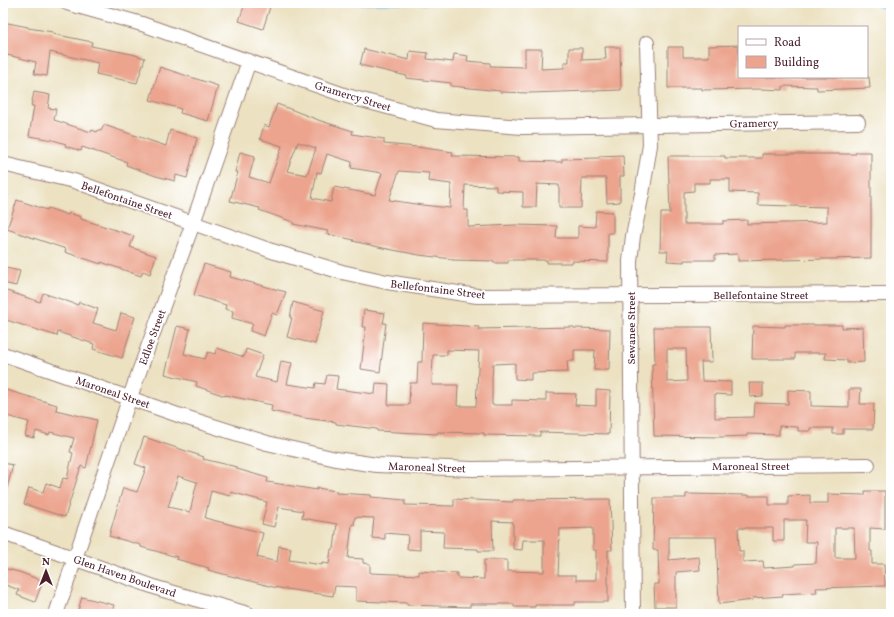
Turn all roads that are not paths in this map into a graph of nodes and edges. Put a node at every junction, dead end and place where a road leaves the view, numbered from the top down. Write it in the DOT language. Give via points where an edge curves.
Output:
graph roads {
  1 [pos="67,3"];
  2 [pos="647,43"];
  3 [pos="250,62"];
  4 [pos="858,122"];
  5 [pos="650,125"];
  6 [pos="3,164"];
  7 [pos="193,223"];
  8 [pos="891,294"];
  9 [pos="631,295"];
  10 [pos="3,354"];
  11 [pos="130,397"];
  12 [pos="868,465"];
  13 [pos="632,466"];
  14 [pos="3,533"];
  15 [pos="76,558"];
  16 [pos="56,614"];
  17 [pos="248,614"];
  18 [pos="633,614"];
  1 -- 3 [label="street, Gramercy Street" via="142,24"];
  2 -- 5 [label="street, Sewanee Street"];
  3 -- 5 [label="street, Gramercy Street" via="347,96 436,120 522,127"];
  3 -- 7 [label="street, Edloe Street"];
  4 -- 5 [label="street, Gramercy"];
  5 -- 9 [label="street, Sewanee Street" via="650,146 630,261"];
  6 -- 7 [label="street, Bellefontaine Street" via="74,181"];
  7 -- 9 [label="street, Bellefontaine Street" via="272,251 342,272 388,282 478,296"];
  7 -- 11 [label="street, Edloe Street"];
  8 -- 9 [label="street, Bellefontaine Street"];
  9 -- 13 [label="street, Sewanee Street"];
  10 -- 11 [label="street, Maroneal Street"];
  11 -- 13 [label="street, Maroneal Street" via="267,443 336,459 377,465 472,469"];
  11 -- 15 [label="street, Edloe Street"];
  12 -- 13 [label="street, Maroneal Street"];
  13 -- 18 [label="street, Sewanee Street"];
  14 -- 15 [label="street, Glen Haven Boulevard"];
  15 -- 16 [label="street, Edloe Street"];
  15 -- 17 [label="street, Glen Haven Boulevard" via="160,590"];
}
